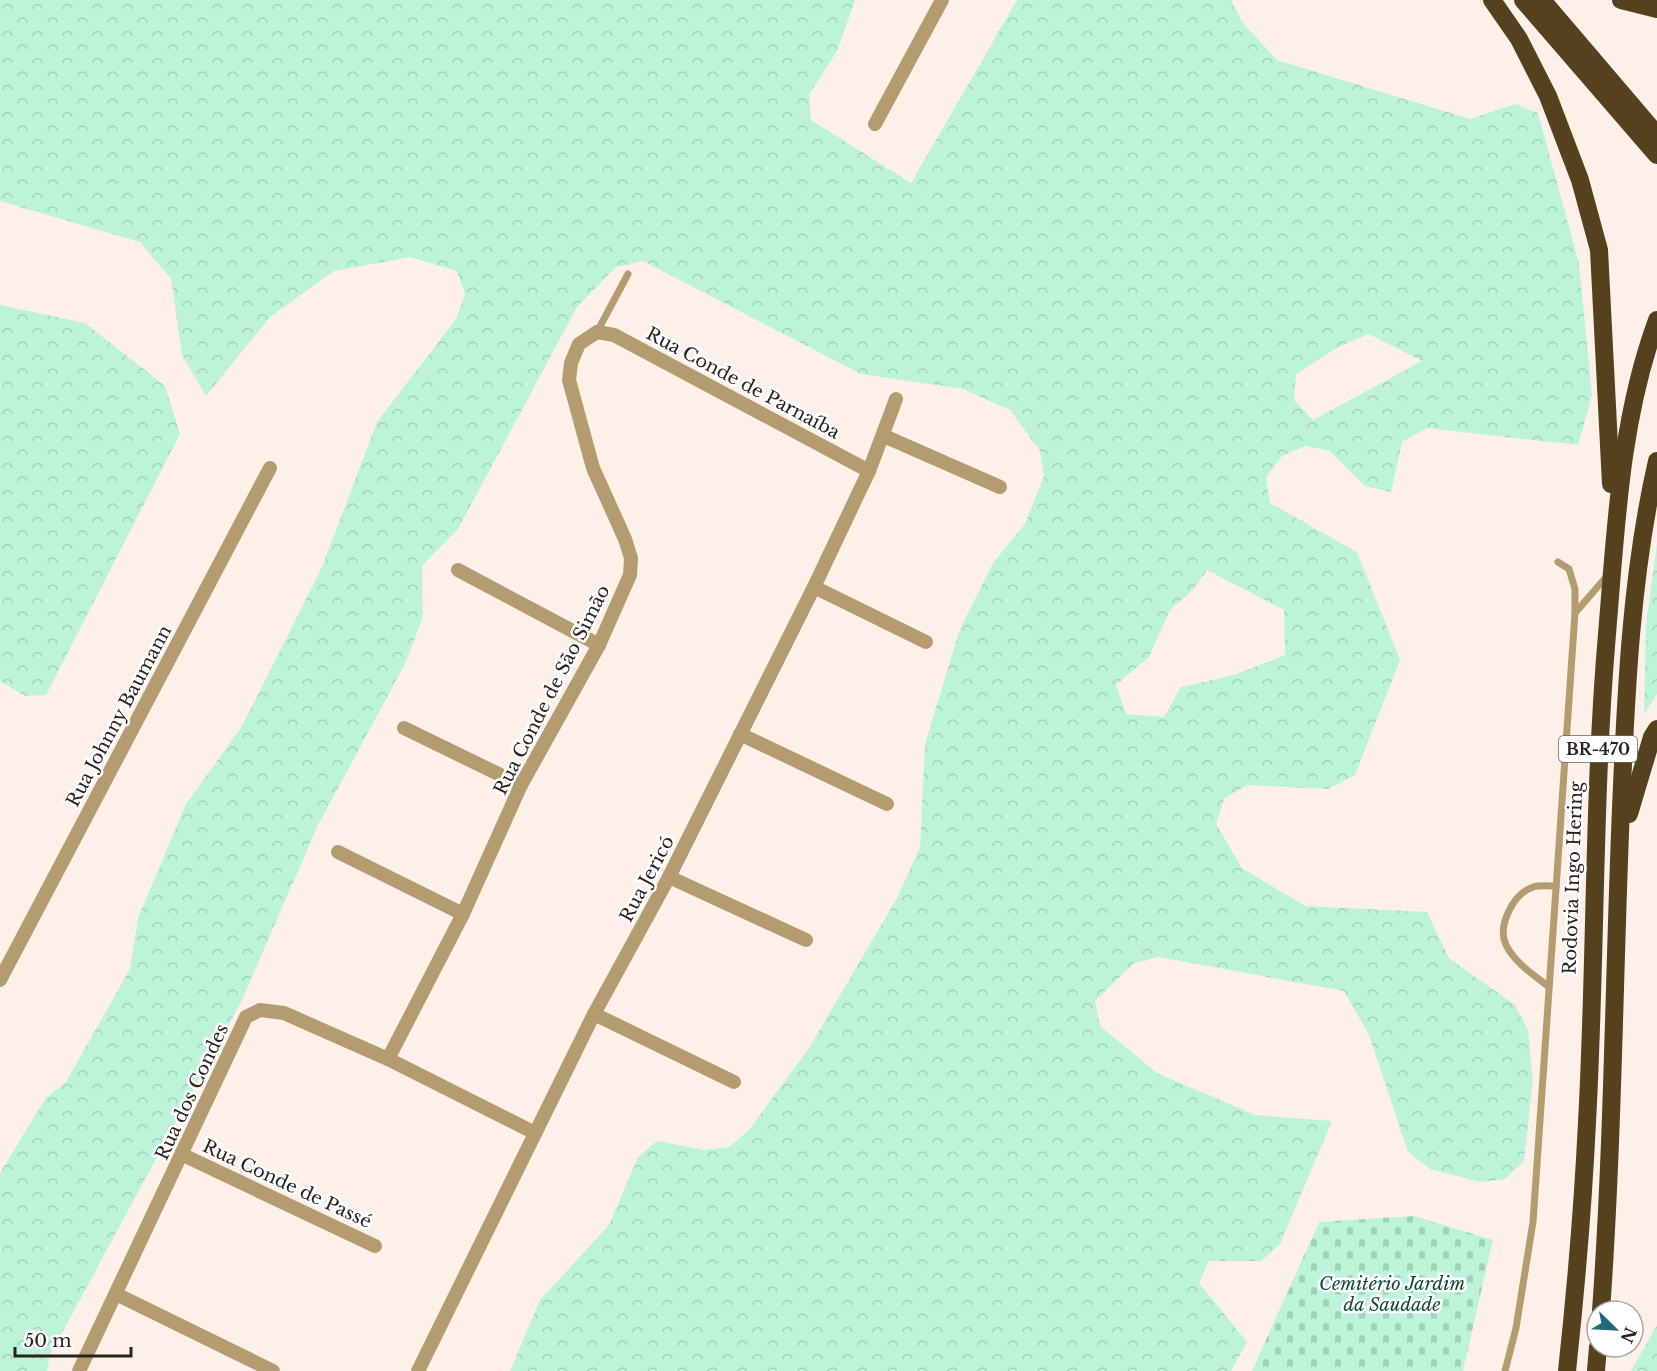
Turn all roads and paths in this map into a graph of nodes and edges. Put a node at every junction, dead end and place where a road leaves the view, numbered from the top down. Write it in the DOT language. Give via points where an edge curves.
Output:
graph roads {
  1 [pos="942,0"];
  2 [pos="1492,0"];
  3 [pos="1523,0"];
  4 [pos="1542,0"];
  5 [pos="1621,0"];
  6 [pos="1657,9"];
  7 [pos="875,124"];
  8 [pos="1651,136"];
  9 [pos="1657,155"];
  10 [pos="628,274"];
  11 [pos="1657,320"];
  12 [pos="597,332"];
  13 [pos="897,399"];
  14 [pos="884,436"];
  15 [pos="1657,461"];
  16 [pos="270,468"];
  17 [pos="869,471"];
  18 [pos="1000,487"];
  19 [pos="1615,536"];
  20 [pos="1558,562"];
  21 [pos="1612,569"];
  22 [pos="458,570"];
  23 [pos="814,587"];
  24 [pos="1575,613"];
  25 [pos="926,642"];
  26 [pos="599,645"];
  27 [pos="404,728"];
  28 [pos="1657,729"];
  29 [pos="740,734"];
  30 [pos="521,785"];
  31 [pos="887,804"];
  32 [pos="338,852"];
  33 [pos="669,877"];
  34 [pos="1556,886"];
  35 [pos="1617,899"];
  36 [pos="463,914"];
  37 [pos="806,940"];
  38 [pos="0,980"];
  39 [pos="1549,987"];
  40 [pos="594,1014"];
  41 [pos="388,1059"];
  42 [pos="734,1082"];
  43 [pos="535,1133"];
  44 [pos="183,1155"];
  45 [pos="375,1246"];
  46 [pos="116,1294"];
  47 [pos="1602,1299"];
  48 [pos="1567,1368"];
  49 [pos="79,1371"];
  50 [pos="273,1371"];
  51 [pos="418,1371"];
  52 [pos="1505,1371"];
  1 -- 7 [label="street"];
  2 -- 19 [label="highway" via="1519,39 1548,96 1580,180 1599,250"];
  3 -- 8 [label="highway"];
  4 -- 8 [label="highway"];
  5 -- 6 [label="highway"];
  8 -- 9 [label="highway"];
  10 -- 12 [label="lane"];
  11 -- 19 [label="highway, Rodovia Ingo Hering / BR-470" via="1622,462"];
  12 -- 17 [label="street, Rua Conde de Parnaíba" via="614,335"];
  12 -- 26 [label="street, Rua Conde de São Simão" via="579,344 569,380 593,468 631,558 630,575"];
  13 -- 14 [label="street, Rua Jericó"];
  14 -- 17 [label="street, Rua Jericó"];
  14 -- 18 [label="street"];
  15 -- 35 [label="highway, BR-470" via="1639,556 1626,704"];
  16 -- 38 [label="street, Rua Johnny Baumann"];
  17 -- 23 [label="street, Rua Jericó"];
  19 -- 21 [label="highway, Rodovia Ingo Hering / BR-470"];
  20 -- 24 [label="lane" via="1569,569 1575,589"];
  21 -- 24 [label="lane"];
  21 -- 48 [label="highway, Rodovia Ingo Hering / BR-470" via="1598,738 1587,1120"];
  22 -- 26 [label="street"];
  23 -- 25 [label="street"];
  23 -- 29 [label="street, Rua Jericó"];
  24 -- 34 [label="lane"];
  26 -- 30 [label="street, Rua Conde de São Simão"];
  27 -- 30 [label="street"];
  28 -- 35 [label="highway" via="1631,801"];
  29 -- 31 [label="street"];
  29 -- 33 [label="street, Rua Jericó"];
  30 -- 36 [label="street, Rua Conde de São Simão"];
  32 -- 36 [label="street"];
  33 -- 37 [label="street"];
  33 -- 40 [label="street, Rua Jericó"];
  34 -- 39 [label="lane"];
  34 -- 39 [label="lane" via="1533,887 1518,896 1504,921 1505,943 1517,961"];
  35 -- 47 [label="highway, BR-470" via="1610,1186"];
  36 -- 41 [label="street, Rua Conde de São Simão"];
  39 -- 52 [label="lane" via="1533,1222"];
  40 -- 42 [label="street"];
  40 -- 43 [label="street, Rua Jericó"];
  41 -- 43 [label="street, Rua dos Condes"];
  41 -- 44 [label="street, Rua dos Condes" via="284,1013 260,1010 246,1017"];
  43 -- 51 [label="street, Rua Jericó"];
  44 -- 45 [label="street, Rua Conde de Passé"];
  44 -- 46 [label="street, Rua dos Condes"];
  46 -- 49 [label="street, Rua dos Condes"];
  46 -- 50 [label="street"];
}
